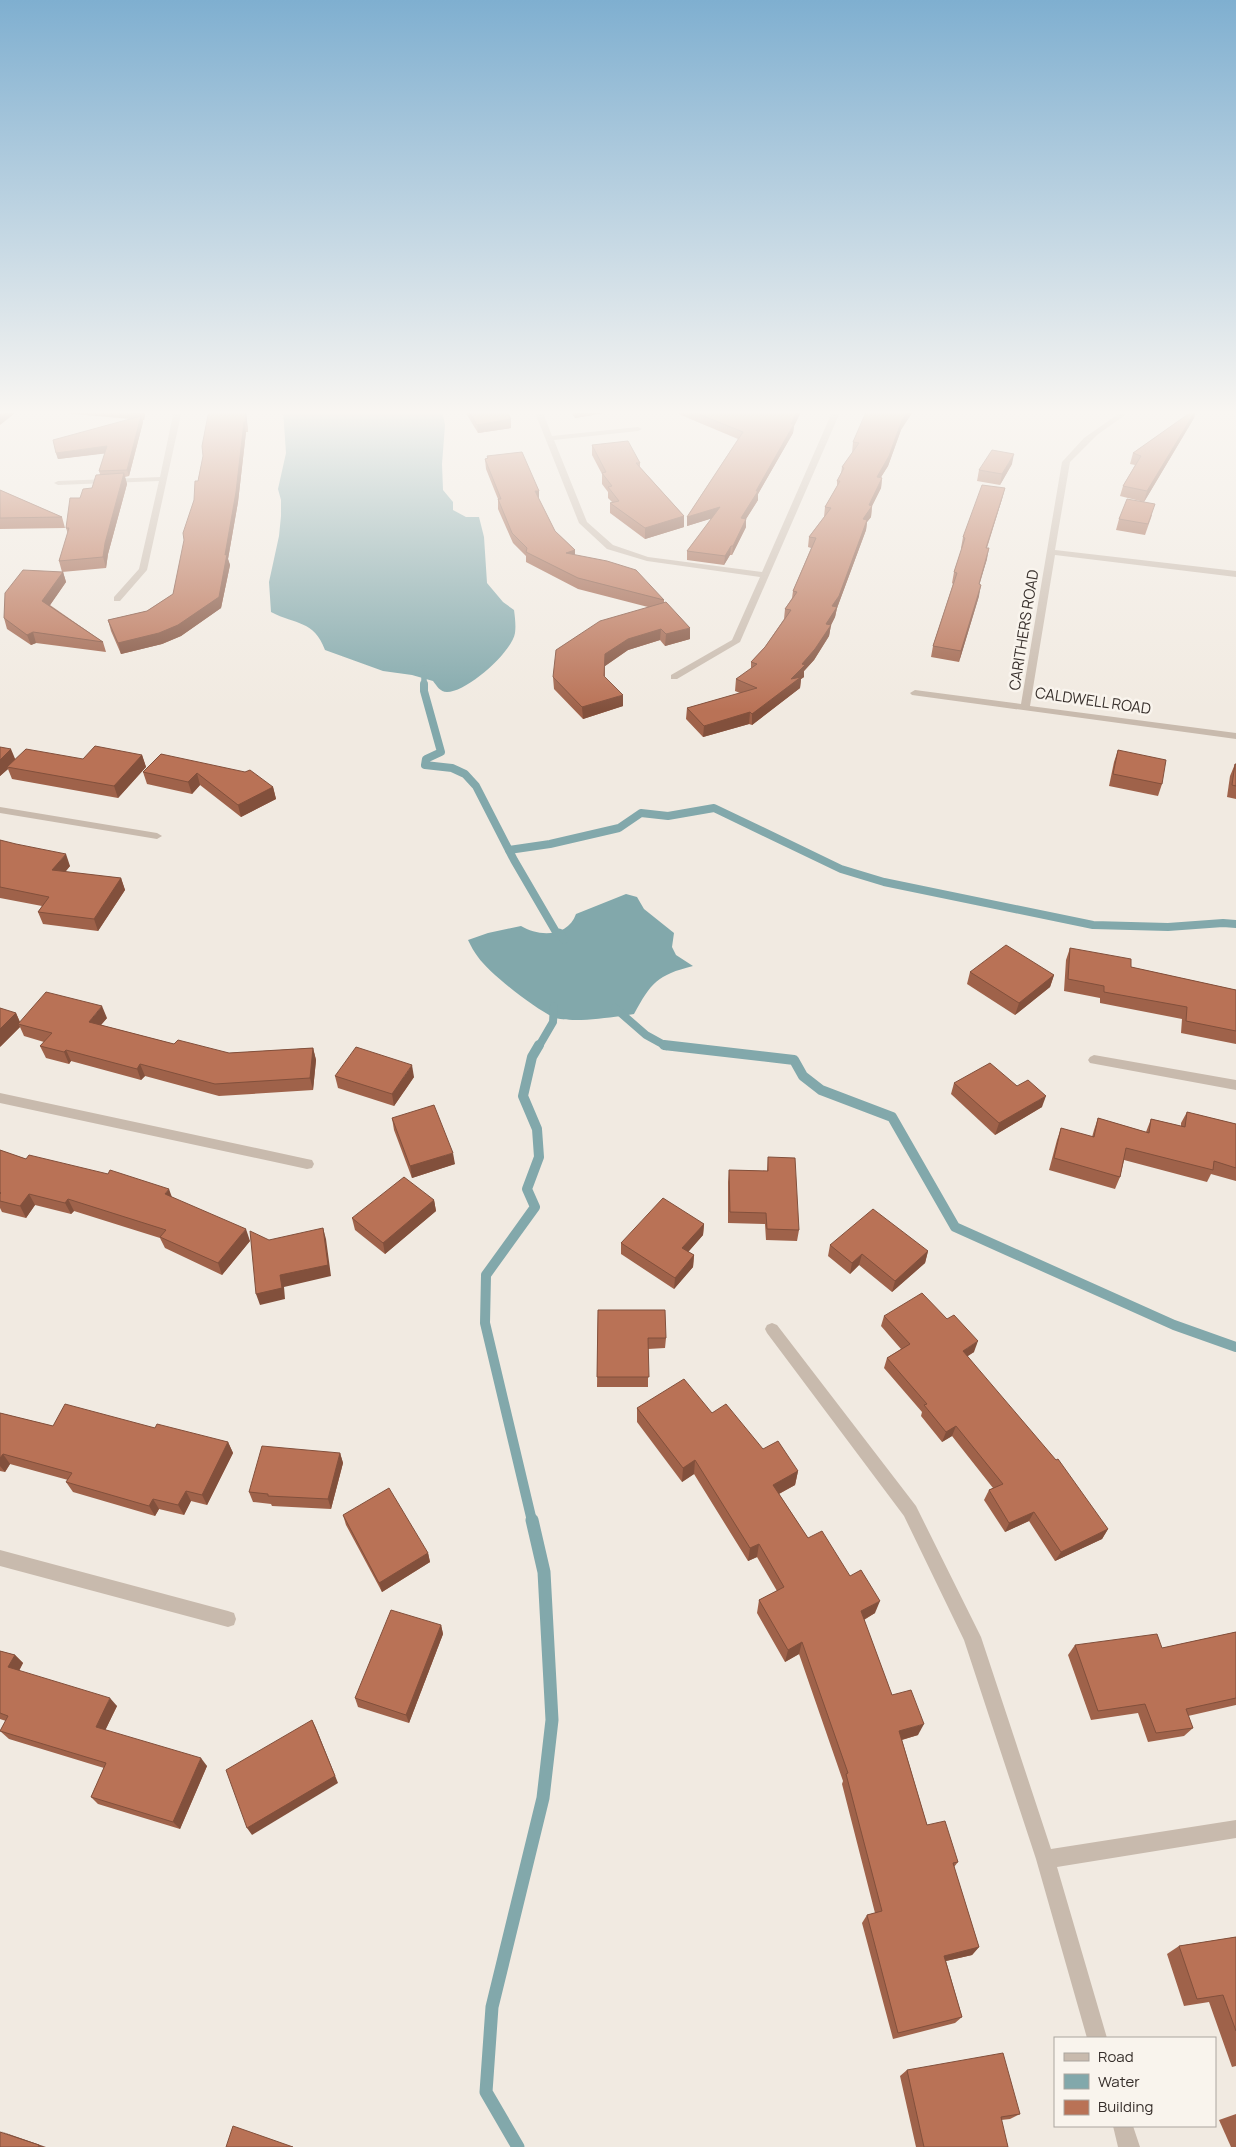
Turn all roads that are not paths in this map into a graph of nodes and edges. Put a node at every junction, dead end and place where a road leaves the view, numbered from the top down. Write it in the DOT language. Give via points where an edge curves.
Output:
graph roads {
  1 [pos="156,510"];
  2 [pos="578,510"];
  3 [pos="794,510"];
  4 [pos="1057,510"];
  5 [pos="1050,552"];
  6 [pos="1236,574"];
  7 [pos="766,575"];
  8 [pos="117,599"];
  9 [pos="674,677"];
  10 [pos="915,693"];
  11 [pos="1025,707"];
  12 [pos="1236,736"];
  13 [pos="0,810"];
  14 [pos="157,836"];
  15 [pos="1094,1060"];
  16 [pos="1236,1085"];
  17 [pos="0,1098"];
  18 [pos="307,1164"];
  19 [pos="772,1329"];
  20 [pos="0,1558"];
  21 [pos="228,1619"];
  22 [pos="1236,1829"];
  23 [pos="1045,1858"];
  24 [pos="1097,2037"];
  25 [pos="1123,2127"];
  26 [pos="1129,2147"];
  1 -- 8 [label="street" via="143,570"];
  2 -- 7 [label="street" via="583,523 610,547 647,559"];
  3 -- 7 [label="street"];
  4 -- 5 [label="street, CARITHERS ROAD"];
  5 -- 6 [label="street"];
  5 -- 11 [label="street, CARITHERS ROAD"];
  7 -- 9 [label="street" via="736,642"];
  10 -- 11 [label="street, CALDWELL ROAD"];
  11 -- 12 [label="street, CALDWELL ROAD"];
  13 -- 14 [label="street"];
  15 -- 16 [label="street"];
  17 -- 18 [label="street"];
  19 -- 23 [label="street" via="910,1511 972,1637"];
  20 -- 21 [label="street"];
  22 -- 23 [label="street"];
  23 -- 24 [label="street"];
  25 -- 26 [label="street"];
}
